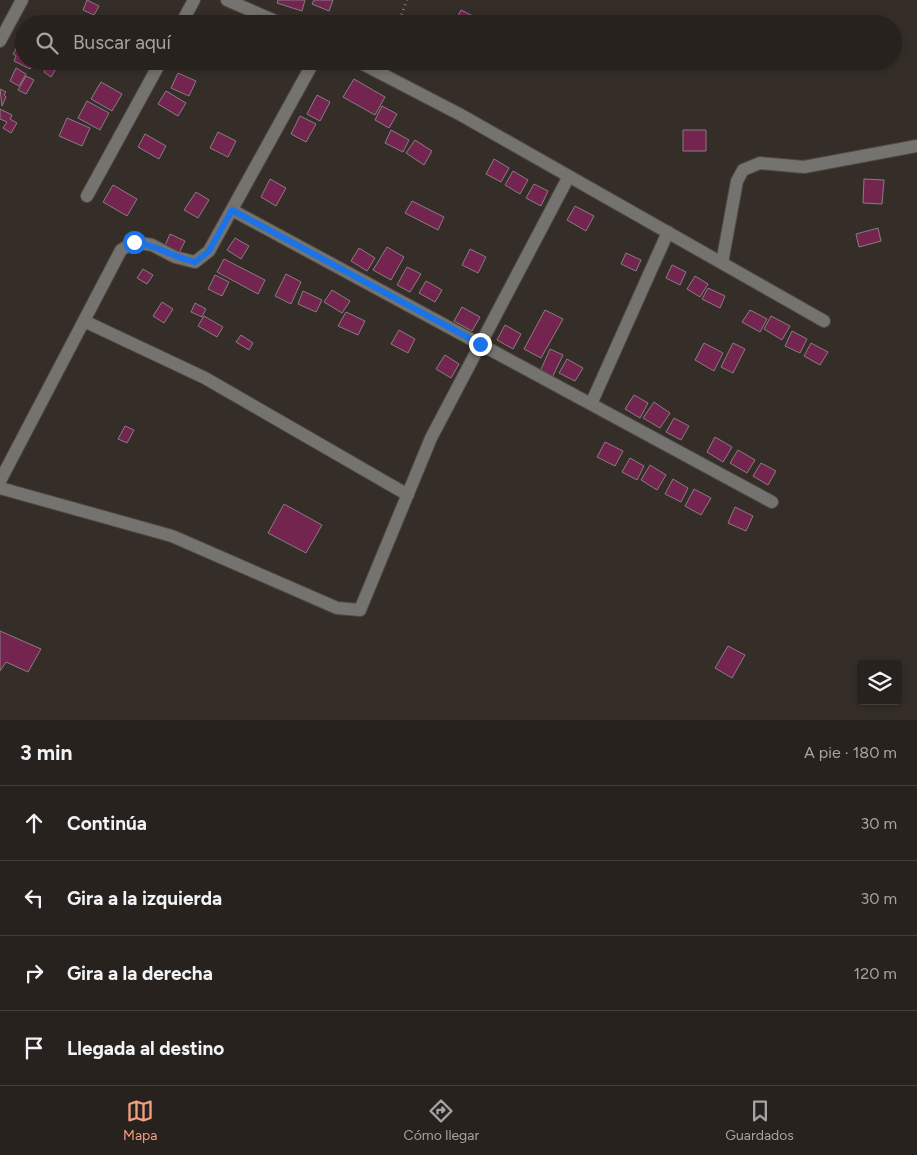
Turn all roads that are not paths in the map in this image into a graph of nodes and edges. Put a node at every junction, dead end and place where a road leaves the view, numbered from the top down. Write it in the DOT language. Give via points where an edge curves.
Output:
graph roads {
  1 [pos="22,0"];
  2 [pos="194,0"];
  3 [pos="227,0"];
  4 [pos="186,15"];
  5 [pos="261,15"];
  6 [pos="0,41"];
  7 [pos="156,70"];
  8 [pos="309,70"];
  9 [pos="374,70"];
  10 [pos="917,146"];
  11 [pos="569,176"];
  12 [pos="88,196"];
  13 [pos="232,210"];
  14 [pos="668,232"];
  15 [pos="722,263"];
  16 [pos="84,321"];
  17 [pos="824,321"];
  18 [pos="480,344"];
  19 [pos="591,404"];
  20 [pos="0,481"];
  21 [pos="0,488"];
  22 [pos="408,494"];
  23 [pos="772,502"];
  1 -- 6 [label="street"];
  2 -- 4 [label="street"];
  3 -- 5 [label="street"];
  7 -- 12 [label="street"];
  8 -- 13 [label="street"];
  9 -- 11 [label="street"];
  10 -- 15 [label="street" via="804,167 760,163 743,170 737,181"];
  11 -- 14 [label="street"];
  11 -- 18 [label="street"];
  13 -- 16 [label="street" via="209,251 195,262 175,257 152,244 134,242 121,250"];
  13 -- 18 [label="street"];
  14 -- 15 [label="street"];
  14 -- 19 [label="street"];
  15 -- 17 [label="street"];
  16 -- 20 [label="street"];
  16 -- 22 [label="street" via="205,378"];
  18 -- 19 [label="street"];
  18 -- 22 [label="street" via="431,438"];
  19 -- 23 [label="street"];
  21 -- 22 [label="street" via="172,536 336,608 360,610"];
}
